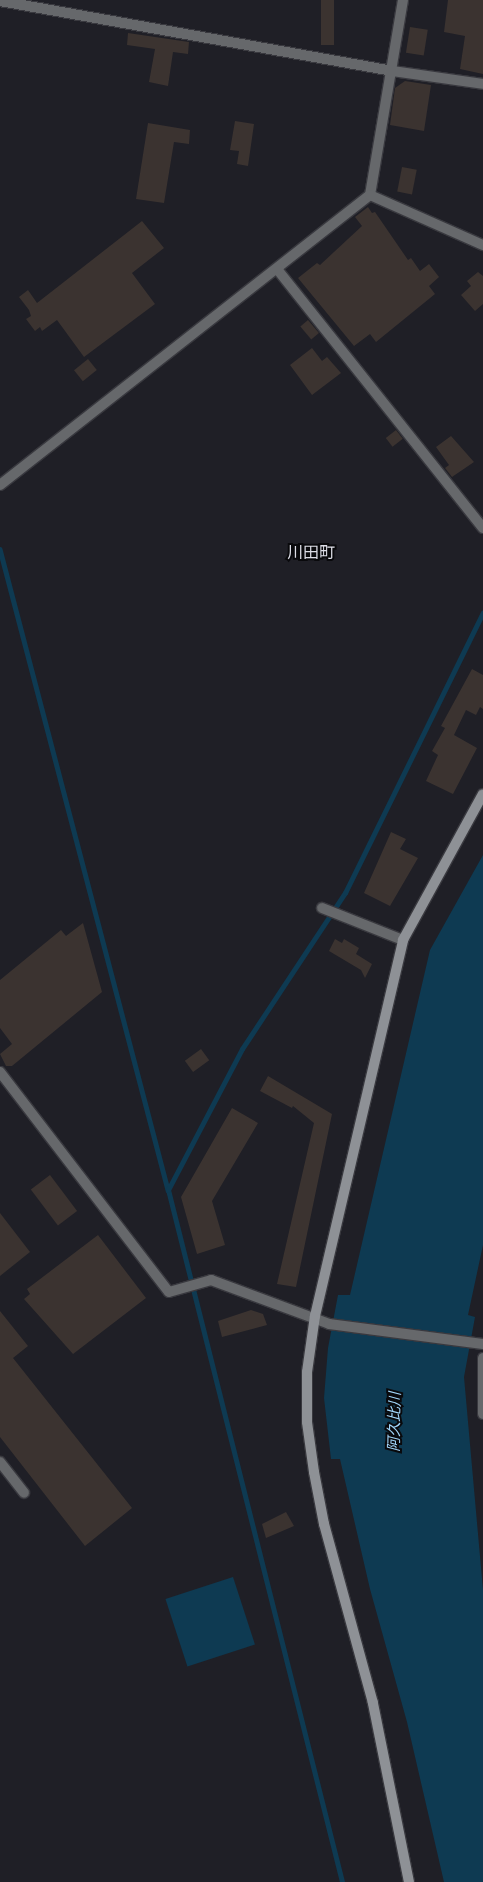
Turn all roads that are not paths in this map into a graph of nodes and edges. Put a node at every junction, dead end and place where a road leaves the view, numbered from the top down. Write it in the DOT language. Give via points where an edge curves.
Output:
graph roads {
  1 [pos="403,0"];
  2 [pos="0,1"];
  3 [pos="392,71"];
  4 [pos="483,84"];
  5 [pos="370,195"];
  6 [pos="483,245"];
  7 [pos="277,269"];
  8 [pos="0,485"];
  9 [pos="483,528"];
  10 [pos="483,794"];
  11 [pos="322,908"];
  12 [pos="403,940"];
  13 [pos="0,1072"];
  14 [pos="315,1316"];
  15 [pos="480,1345"];
  16 [pos="483,1358"];
  17 [pos="483,1414"];
  18 [pos="0,1462"];
  19 [pos="24,1493"];
  20 [pos="409,1882"];
  1 -- 3 [label="street"];
  2 -- 3 [label="street"];
  3 -- 4 [label="street"];
  3 -- 5 [label="street"];
  5 -- 6 [label="street"];
  5 -- 7 [label="street"];
  7 -- 8 [label="street"];
  7 -- 9 [label="street"];
  10 -- 12 [label="street"];
  11 -- 12 [label="street"];
  12 -- 14 [label="street"];
  13 -- 14 [label="street" via="169,1292 211,1280"];
  14 -- 15 [label="street" via="329,1324"];
  14 -- 20 [label="street" via="306,1399 314,1472 324,1524 375,1712"];
  16 -- 17 [label="street"];
  18 -- 19 [label="street"];
}
